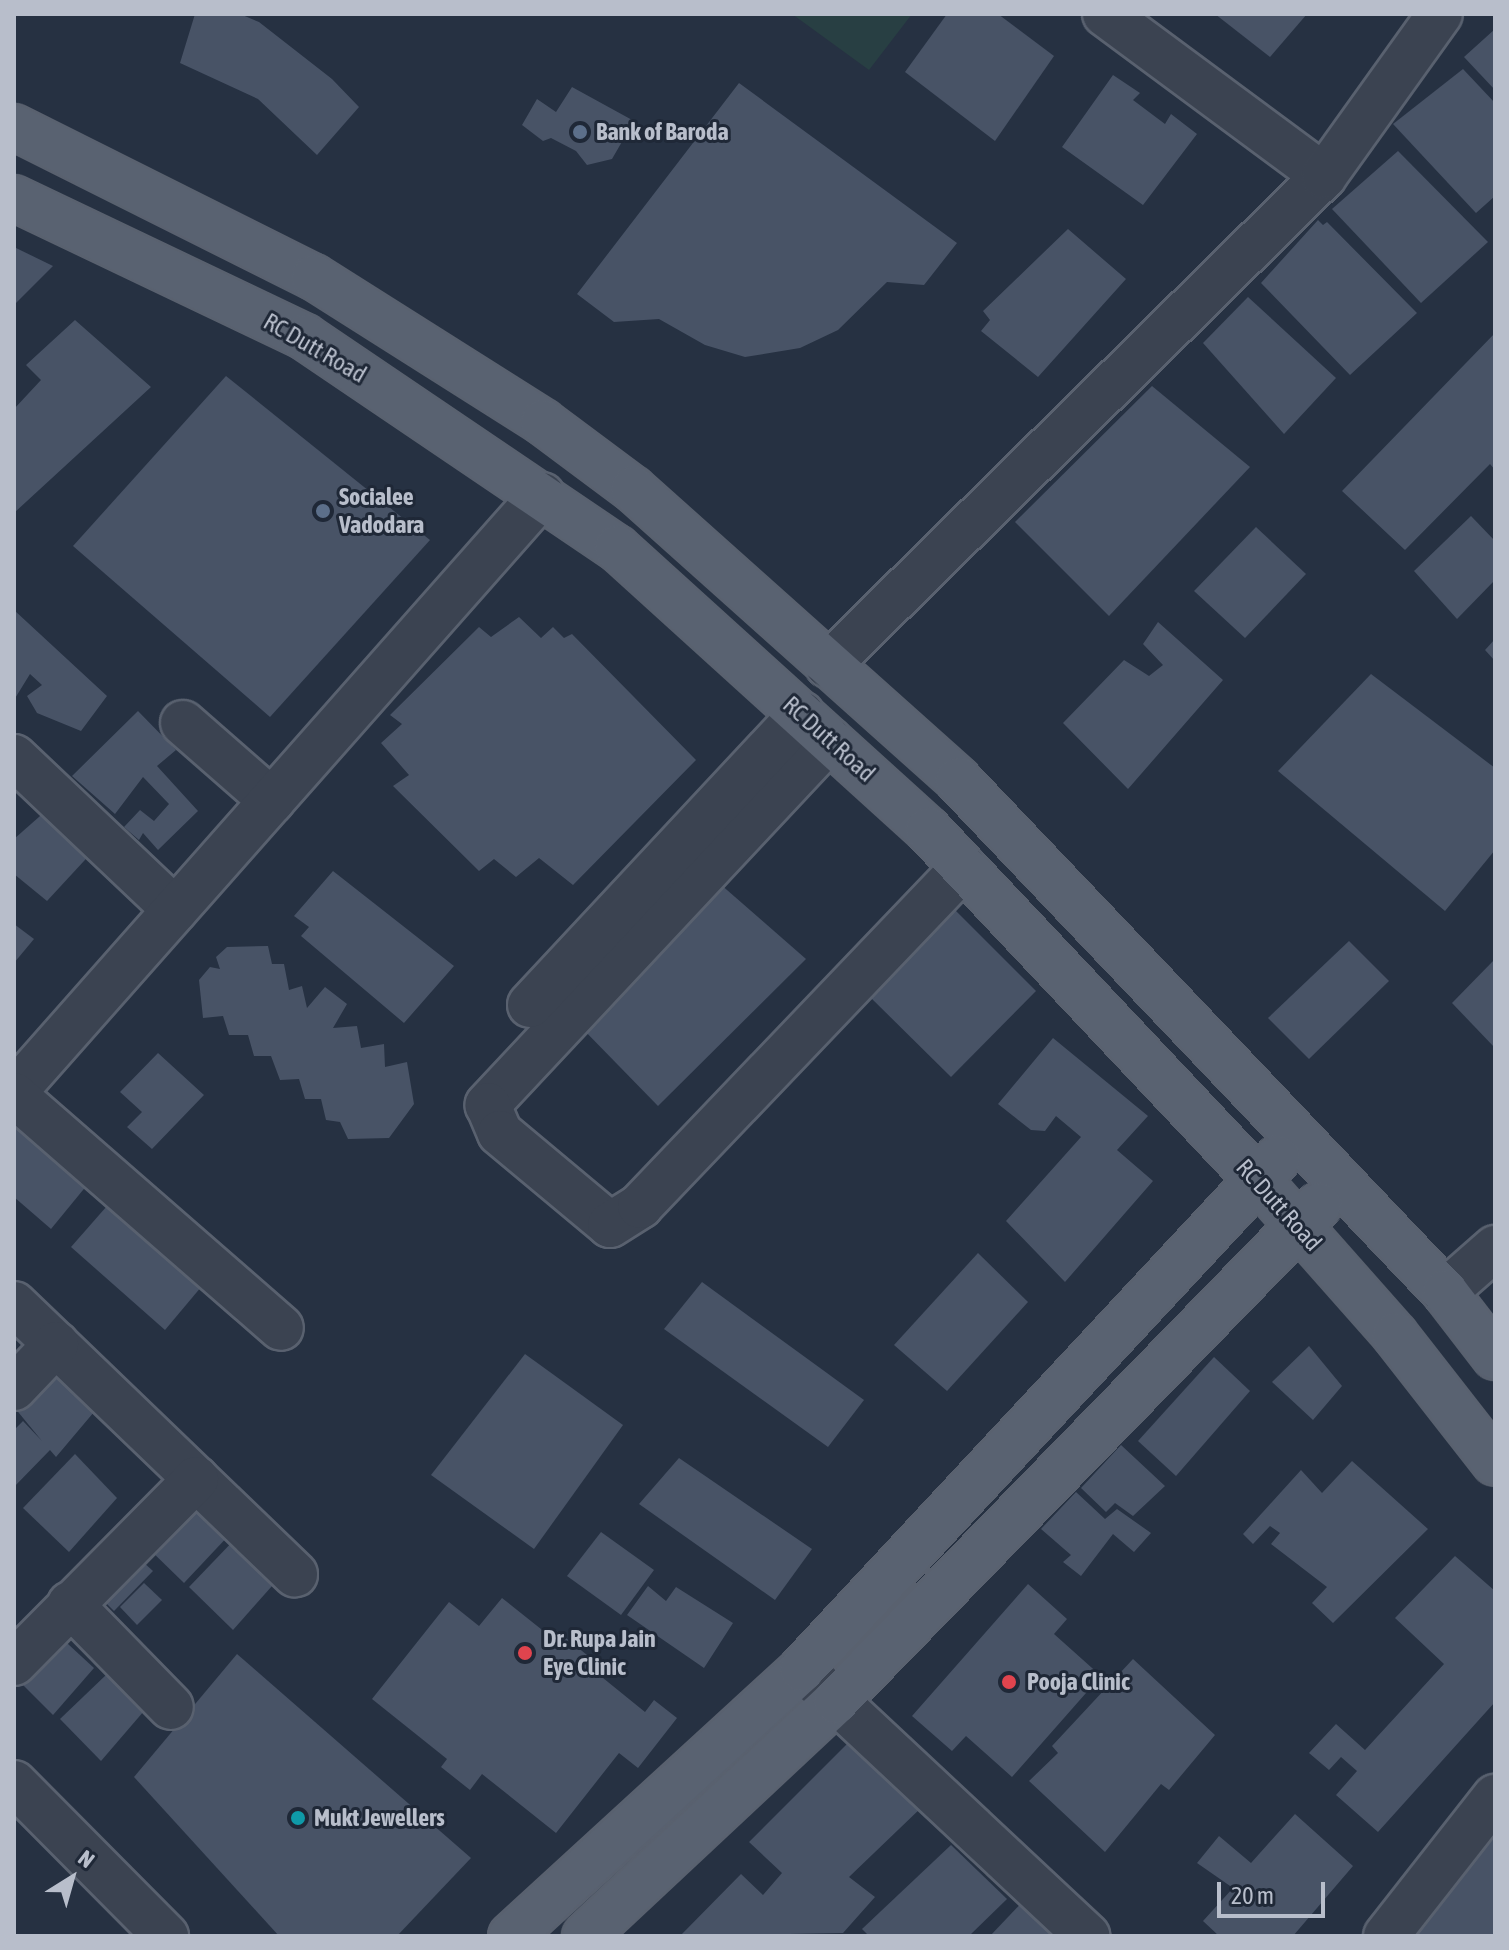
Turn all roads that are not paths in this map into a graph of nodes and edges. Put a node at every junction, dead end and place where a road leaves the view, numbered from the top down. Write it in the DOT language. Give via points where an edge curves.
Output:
graph roads {
  1 [pos="1105,14"];
  2 [pos="1440,14"];
  3 [pos="14,127"];
  4 [pos="1324,176"];
  5 [pos="14,198"];
  6 [pos="542,495"];
  7 [pos="828,665"];
  8 [pos="183,723"];
  9 [pos="815,727"];
  10 [pos="14,757"];
  11 [pos="272,801"];
  12 [pos="963,868"];
  13 [pos="175,910"];
  14 [pos="530,1005"];
  15 [pos="14,1094"];
  16 [pos="1297,1138"];
  17 [pos="1258,1180"];
  18 [pos="1340,1182"];
  19 [pos="1299,1226"];
  20 [pos="1495,1248"];
  21 [pos="1445,1292"];
  22 [pos="14,1304"];
  23 [pos="281,1328"];
  24 [pos="56,1344"];
  25 [pos="1495,1357"];
  26 [pos="14,1388"];
  27 [pos="1495,1463"];
  28 [pos="196,1479"];
  29 [pos="295,1574"];
  30 [pos="70,1604"];
  31 [pos="14,1663"];
  32 [pos="802,1669"];
  33 [pos="836,1701"];
  34 [pos="171,1707"];
  35 [pos="14,1783"];
  36 [pos="1495,1797"];
  37 [pos="528,1931"];
  38 [pos="166,1936"];
  39 [pos="585,1936"];
  40 [pos="1087,1936"];
  41 [pos="1386,1936"];
  1 -- 4 [label="street"];
  2 -- 4 [label="street"];
  3 -- 7 [label="main road" via="314,277 543,422 633,489"];
  4 -- 7 [label="street"];
  5 -- 6 [label="main road, RC Dutt Road" via="305,337"];
  6 -- 9 [label="main road, RC Dutt Road" via="617,548"];
  6 -- 11 [label="street"];
  7 -- 16 [label="main road" via="958,780"];
  8 -- 11 [label="street"];
  9 -- 12 [label="main road, RC Dutt Road"];
  9 -- 12 [label="street" via="488,1105 500,1133 610,1225 640,1206"];
  9 -- 14 [label="street"];
  10 -- 13 [label="street"];
  11 -- 13 [label="street"];
  12 -- 17 [label="main road, RC Dutt Road"];
  13 -- 15 [label="street"];
  15 -- 23 [label="street"];
  16 -- 17 [label="main road"];
  16 -- 18 [label="main road"];
  17 -- 19 [label="main road, RC Dutt Road"];
  17 -- 32 [label="main road"];
  18 -- 19 [label="main road"];
  18 -- 21 [label="main road"];
  19 -- 27 [label="main road, RC Dutt Road" via="1395,1335"];
  19 -- 33 [label="main road"];
  20 -- 21 [label="street"];
  21 -- 25 [label="main road"];
  22 -- 24 [label="street"];
  24 -- 26 [label="street"];
  24 -- 28 [label="street"];
  28 -- 29 [label="street"];
  28 -- 30 [label="street"];
  30 -- 31 [label="street"];
  30 -- 34 [label="street"];
  32 -- 33 [label="street"];
  32 -- 37 [label="main road"];
  33 -- 39 [label="main road"];
  33 -- 40 [label="street"];
  35 -- 38 [label="street"];
  36 -- 41 [label="street"];
}
